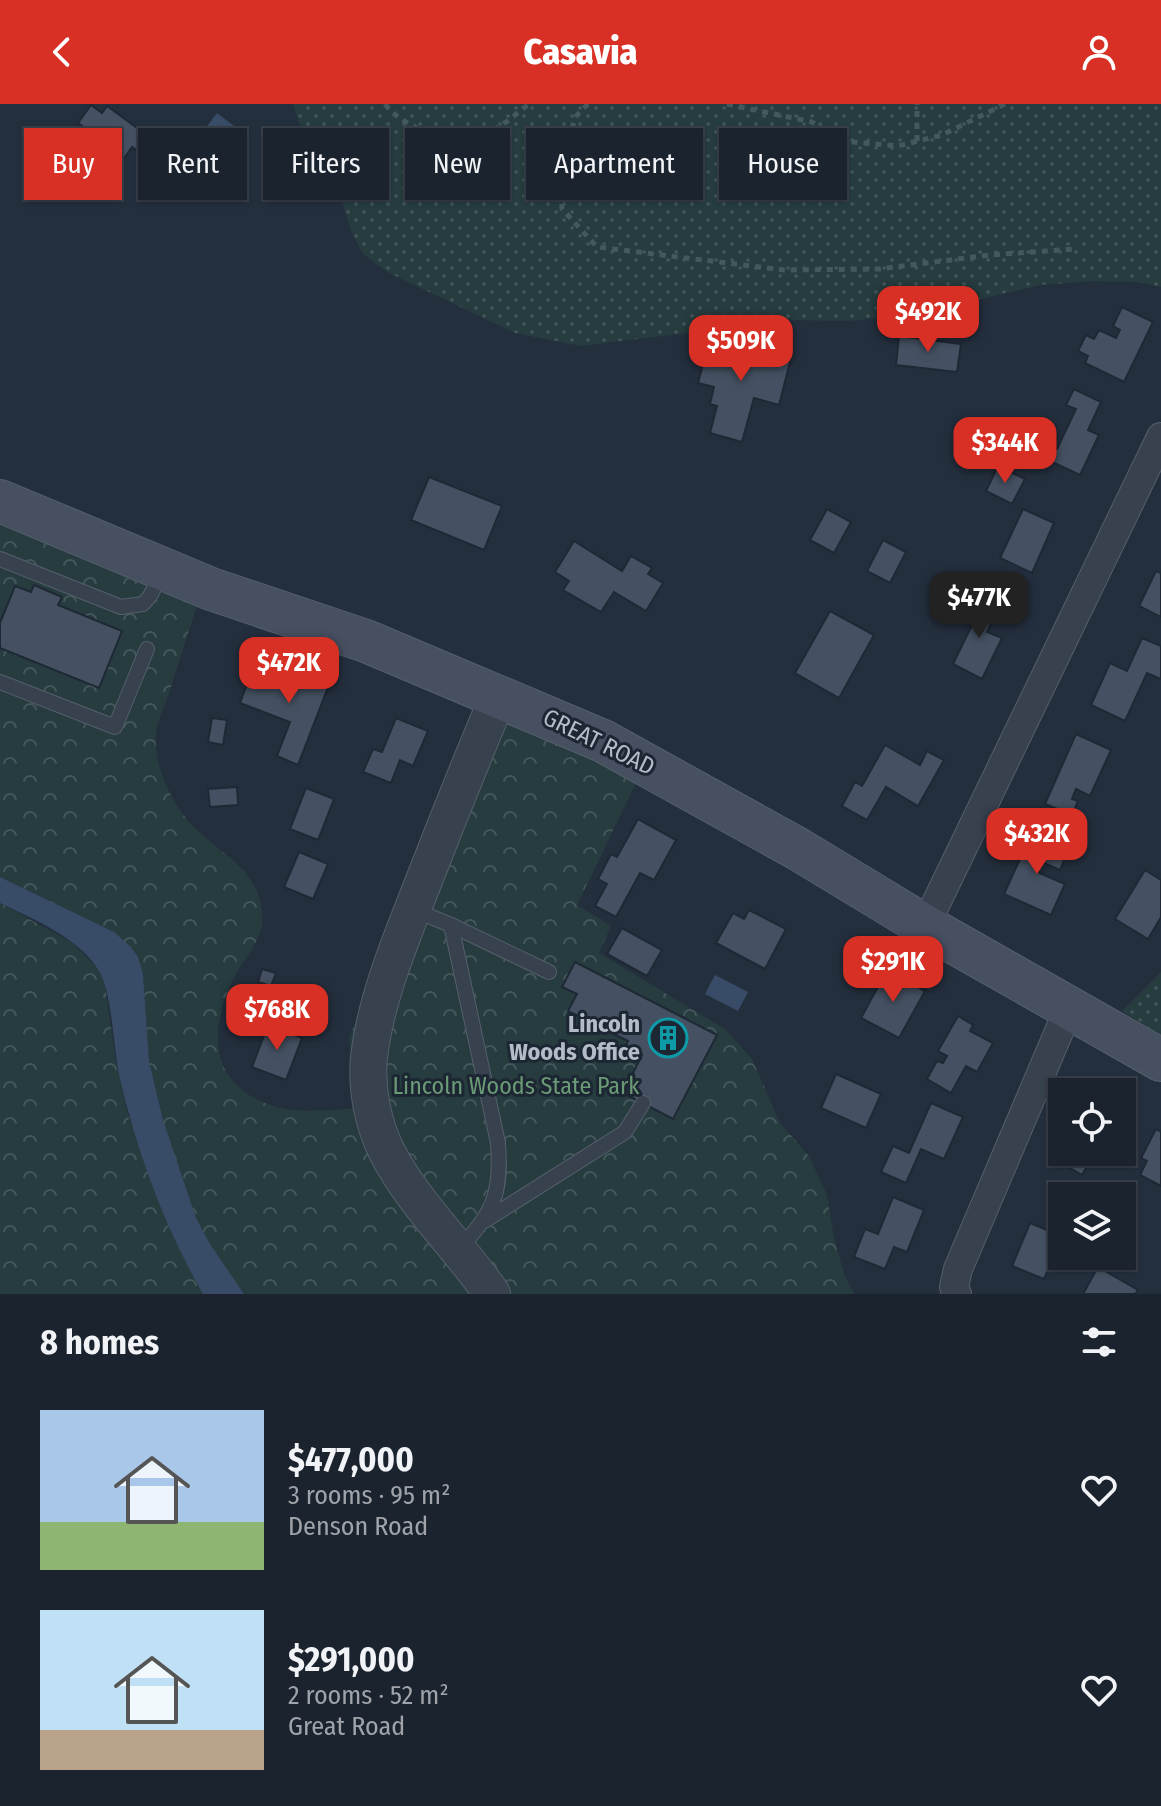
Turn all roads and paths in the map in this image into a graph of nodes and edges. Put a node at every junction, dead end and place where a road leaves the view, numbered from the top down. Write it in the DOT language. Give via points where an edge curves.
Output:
graph roads {
  1 [pos="385,104"];
  2 [pos="529,104"];
  3 [pos="588,104"];
  4 [pos="727,104"];
  5 [pos="917,104"];
  6 [pos="1005,104"];
  7 [pos="917,141"];
  8 [pos="1074,249"];
  9 [pos="1161,437"];
  10 [pos="0,501"];
  11 [pos="0,559"];
  12 [pos="164,569"];
  13 [pos="147,649"];
  14 [pos="0,682"];
  15 [pos="498,697"];
  16 [pos="413,909"];
  17 [pos="451,925"];
  18 [pos="925,926"];
  19 [pos="549,972"];
  20 [pos="1069,1008"];
  21 [pos="1160,1057"];
  22 [pos="643,1103"];
  23 [pos="486,1220"];
  24 [pos="458,1251"];
  25 [pos="492,1294"];
  26 [pos="957,1294"];
  1 -- 2 [label="path" via="395,117 444,138 482,136"];
  3 -- 8 [label="path" via="577,115 559,160 562,209 597,247 784,270 878,269"];
  4 -- 7 [label="path" via="812,122 842,141 898,146"];
  5 -- 7 [label="path"];
  6 -- 7 [label="path" via="942,135"];
  9 -- 18 [label="street"];
  10 -- 12 [label="main road, GREAT ROAD"];
  11 -- 12 [label="lane" via="121,607 143,604"];
  12 -- 15 [label="main road, GREAT ROAD" via="366,641"];
  13 -- 14 [label="lane" via="115,727"];
  15 -- 16 [label="street"];
  15 -- 18 [label="main road, GREAT ROAD" via="615,747"];
  16 -- 17 [label="lane"];
  16 -- 24 [label="street" via="375,1020 369,1086 387,1152"];
  17 -- 19 [label="lane"];
  17 -- 23 [label="lane" via="498,1143 500,1176"];
  18 -- 20 [label="main road, GREAT ROAD"];
  20 -- 21 [label="main road, GREAT ROAD"];
  20 -- 26 [label="street" via="958,1269"];
  22 -- 23 [label="lane" via="625,1132"];
  23 -- 24 [label="lane"];
  24 -- 25 [label="street"];
}
